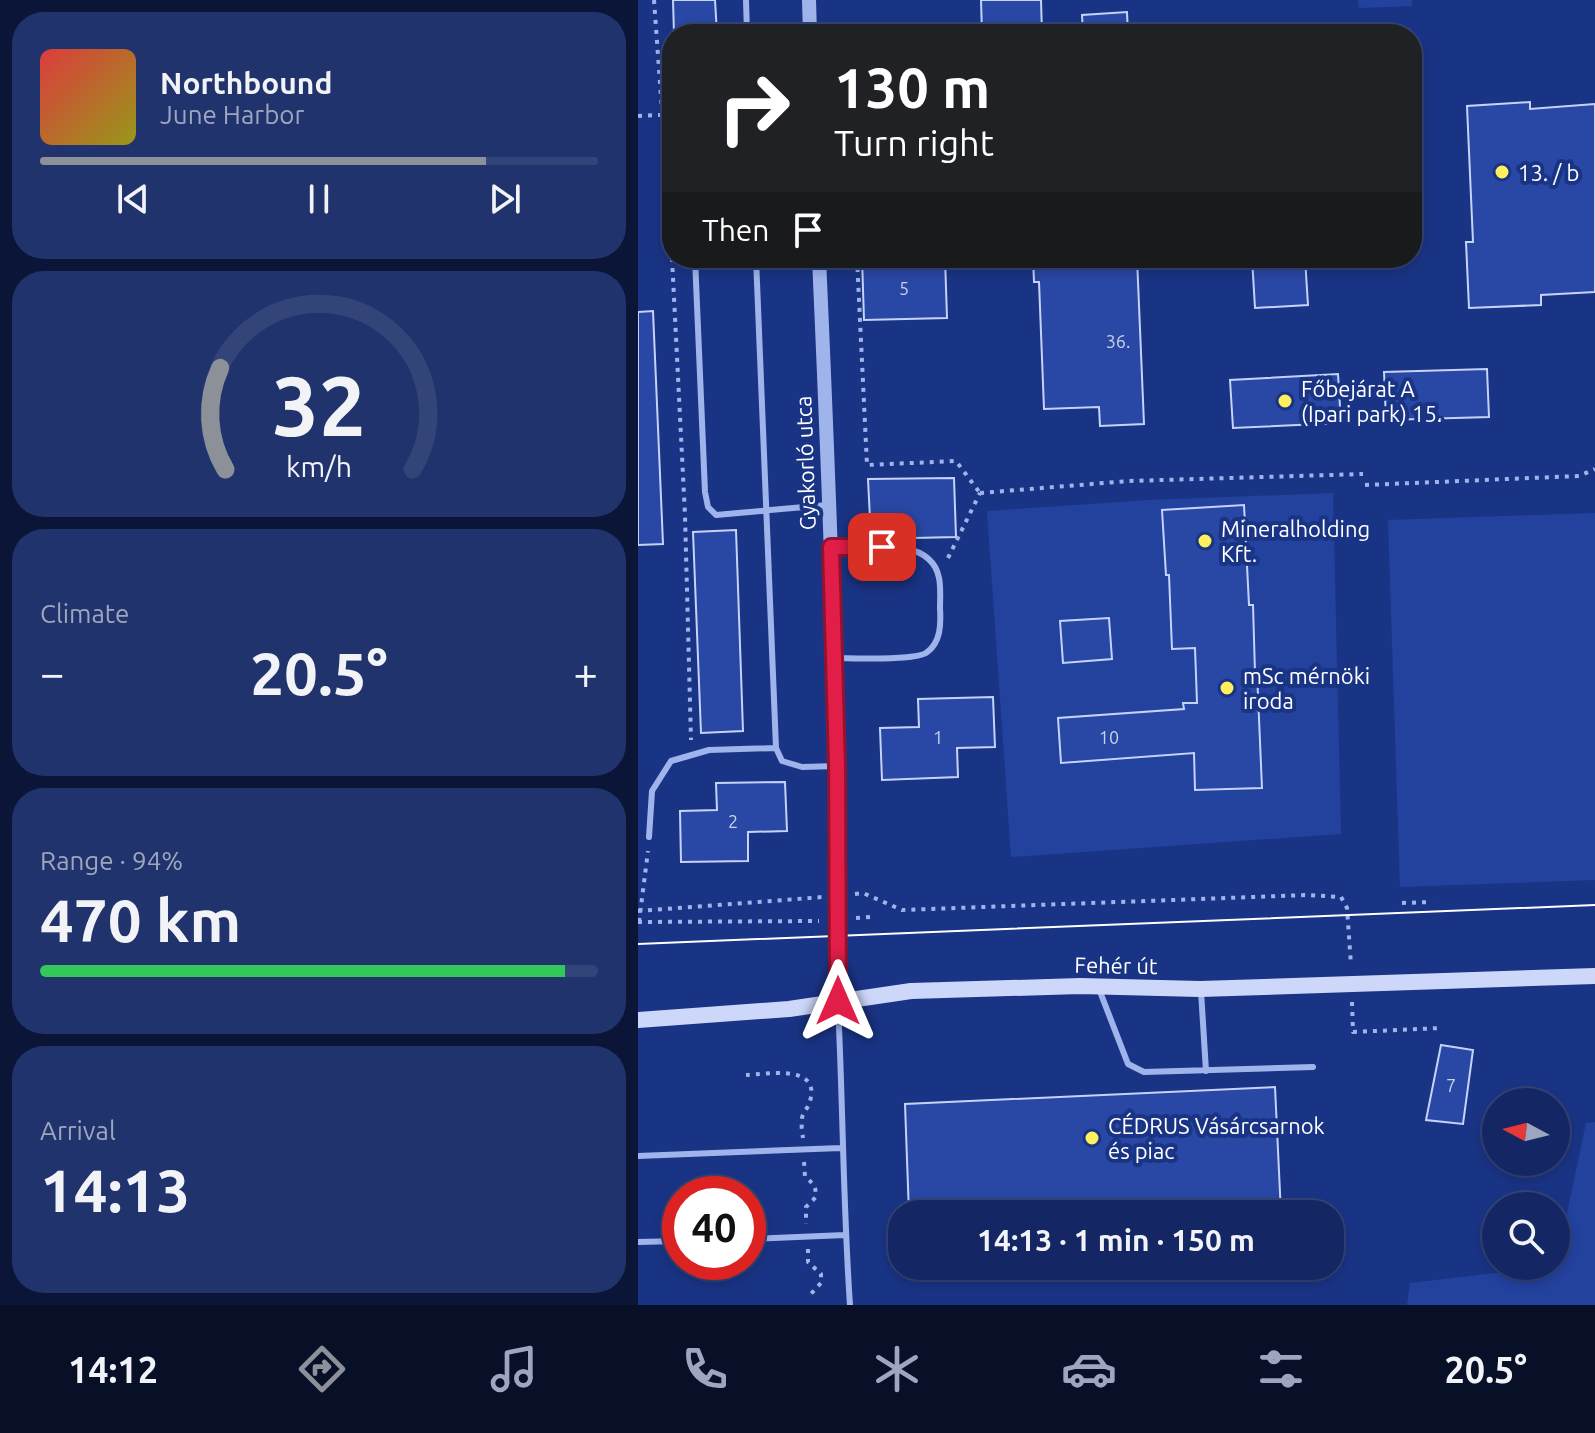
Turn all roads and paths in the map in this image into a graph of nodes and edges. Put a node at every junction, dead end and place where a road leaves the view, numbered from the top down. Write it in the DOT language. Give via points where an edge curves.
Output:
graph roads {
  1 [pos="654,0"];
  2 [pos="746,0"];
  3 [pos="809,0"];
  4 [pos="747,24"];
  5 [pos="810,24"];
  6 [pos="660,115"];
  7 [pos="638,116"];
  8 [pos="662,126"];
  9 [pos="673,268"];
  10 [pos="695,268"];
  11 [pos="756,268"];
  12 [pos="819,268"];
  13 [pos="857,268"];
  14 [pos="1595,469"];
  15 [pos="1363,474"];
  16 [pos="1365,485"];
  17 [pos="980,493"];
  18 [pos="830,505"];
  19 [pos="767,511"];
  20 [pos="831,547"];
  21 [pos="939,576"];
  22 [pos="834,658"];
  23 [pos="776,748"];
  24 [pos="691,755"];
  25 [pos="837,766"];
  26 [pos="649,837"];
  27 [pos="838,896"];
  28 [pos="1432,902"];
  29 [pos="1402,903"];
  30 [pos="639,910"];
  31 [pos="639,922"];
  32 [pos="796,922"];
  33 [pos="1595,976"];
  34 [pos="1351,984"];
  35 [pos="1097,986"];
  36 [pos="1200,989"];
  37 [pos="838,1001"];
  38 [pos="638,1020"];
  39 [pos="1441,1028"];
  40 [pos="1313,1067"];
  41 [pos="1206,1071"];
  42 [pos="746,1075"];
  43 [pos="802,1116"];
  44 [pos="841,1148"];
  45 [pos="638,1156"];
  46 [pos="805,1177"];
  47 [pos="806,1207"];
  48 [pos="845,1235"];
  49 [pos="766,1238"];
  50 [pos="662,1241"];
  51 [pos="638,1242"];
  52 [pos="808,1262"];
  53 [pos="809,1296"];
  54 [pos="850,1305"];
  1 -- 6 [label="path"];
  2 -- 4 [label="lane"];
  3 -- 5 [label="street"];
  6 -- 7 [label="path"];
  6 -- 8 [label="path"];
  9 -- 24 [label="path"];
  10 -- 19 [label="lane" via="708,507 716,515"];
  11 -- 19 [label="lane"];
  12 -- 18 [label="street, Gyakorló utca"];
  13 -- 17 [label="path" via="867,465 956,461"];
  14 -- 16 [label="path" via="1579,476"];
  15 -- 17 [label="path" via="1129,481"];
  17 -- 21 [label="path"];
  18 -- 19 [label="lane"];
  18 -- 20 [label="street, Gyakorló utca"];
  19 -- 23 [label="lane"];
  20 -- 21 [label="lane" via="908,547 923,553"];
  20 -- 22 [label="street, Gyakorló utca"];
  21 -- 22 [label="lane" via="941,626 924,654"];
  22 -- 25 [label="street, Gyakorló utca"];
  23 -- 24 [label="lane"];
  23 -- 25 [label="lane" via="782,761 802,767"];
  24 -- 26 [label="lane" via="671,761 652,791"];
  25 -- 27 [label="street, Gyakorló utca"];
  26 -- 30 [label="path"];
  27 -- 30 [label="path"];
  27 -- 34 [label="path" via="863,893 902,910 1341,897 1348,916"];
  27 -- 37 [label="street, Gyakorló utca"];
  28 -- 29 [label="path"];
  30 -- 31 [label="path"];
  31 -- 32 [label="path"];
  33 -- 34 [label="main road, Fehér út"];
  34 -- 36 [label="main road, Fehér út"];
  34 -- 39 [label="path" via="1353,1032"];
  35 -- 36 [label="main road, Fehér út"];
  35 -- 37 [label="main road, Fehér út" via="911,991"];
  35 -- 41 [label="lane" via="1128,1064 1144,1072"];
  36 -- 41 [label="lane"];
  37 -- 38 [label="main road, Fehér út"];
  37 -- 44 [label="lane"];
  40 -- 41 [label="lane"];
  42 -- 43 [label="path" via="798,1074 808,1081 812,1093"];
  44 -- 45 [label="lane"];
  44 -- 48 [label="lane"];
  46 -- 47 [label="path" via="816,1190"];
  48 -- 49 [label="lane"];
  48 -- 54 [label="lane"];
  50 -- 51 [label="lane"];
  52 -- 53 [label="path" via="821,1274 821,1283"];
}
